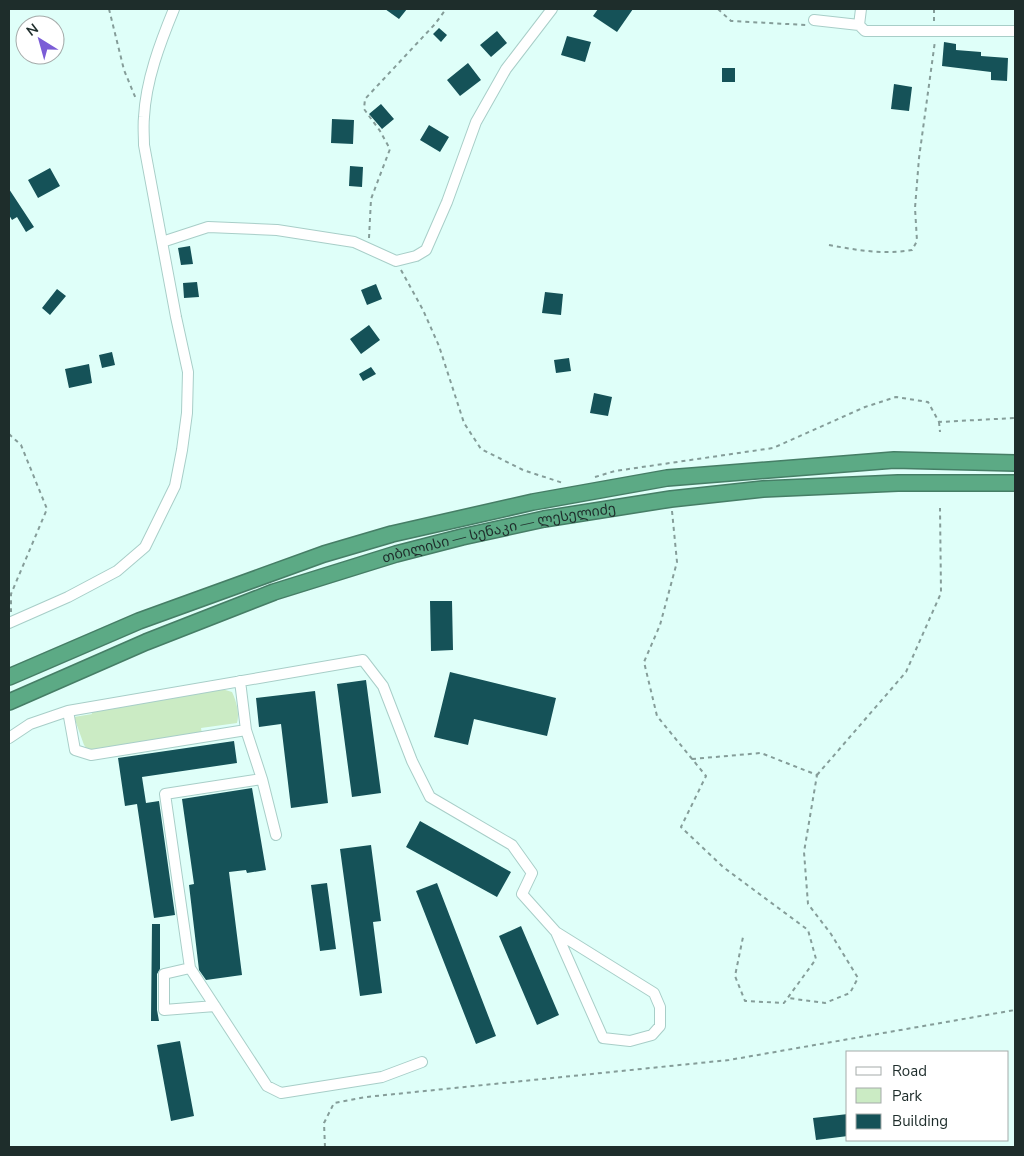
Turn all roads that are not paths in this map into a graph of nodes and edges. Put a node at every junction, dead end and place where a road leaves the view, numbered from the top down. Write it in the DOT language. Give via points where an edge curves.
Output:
graph roads {
  1 [pos="174,9"];
  2 [pos="552,9"];
  3 [pos="861,9"];
  4 [pos="814,20"];
  5 [pos="859,24"];
  6 [pos="1015,31"];
  7 [pos="162,242"];
  8 [pos="1015,463"];
  9 [pos="1015,483"];
  10 [pos="10,622"];
  11 [pos="9,677"];
  12 [pos="240,681"];
  13 [pos="9,702"];
  14 [pos="68,711"];
  15 [pos="246,730"];
  16 [pos="9,738"];
  17 [pos="262,779"];
  18 [pos="276,835"];
  19 [pos="556,932"];
  20 [pos="190,968"];
  21 [pos="215,1006"];
  22 [pos="422,1062"];
  1 -- 7 [label="street" via="160,42 144,117 144,145"];
  2 -- 7 [label="street" via="506,69 476,122 426,250 416,256 396,261 354,242 277,230 208,227"];
  3 -- 5 [label="street"];
  4 -- 5 [label="street"];
  5 -- 6 [label="street" via="865,30"];
  7 -- 10 [label="street" via="188,372 187,413 175,486 145,547 117,571"];
  8 -- 11 [label="highway, თბილისი — სენაკი — ლესელიძე" via="884,461 667,478 533,502 392,534 315,557 138,621"];
  9 -- 13 [label="highway, თბილისი — სენაკი — ლესელიძე" via="763,489 671,499 544,519 396,554 274,592 146,642"];
  12 -- 14 [label="street"];
  12 -- 15 [label="street"];
  12 -- 19 [label="street" via="363,660 383,686 430,797 512,845 532,873 522,894"];
  14 -- 15 [label="street" via="75,750 91,755"];
  14 -- 16 [label="street" via="30,724"];
  15 -- 17 [label="street"];
  17 -- 18 [label="street"];
  17 -- 20 [label="street" via="165,794"];
  19 -- 19 [label="street" via="603,1038 630,1041 652,1035 660,1026 660,1007 654,993"];
  20 -- 21 [label="street"];
  20 -- 21 [label="street" via="164,974 164,1010"];
  21 -- 22 [label="street" via="267,1086 281,1092 382,1077"];
}
